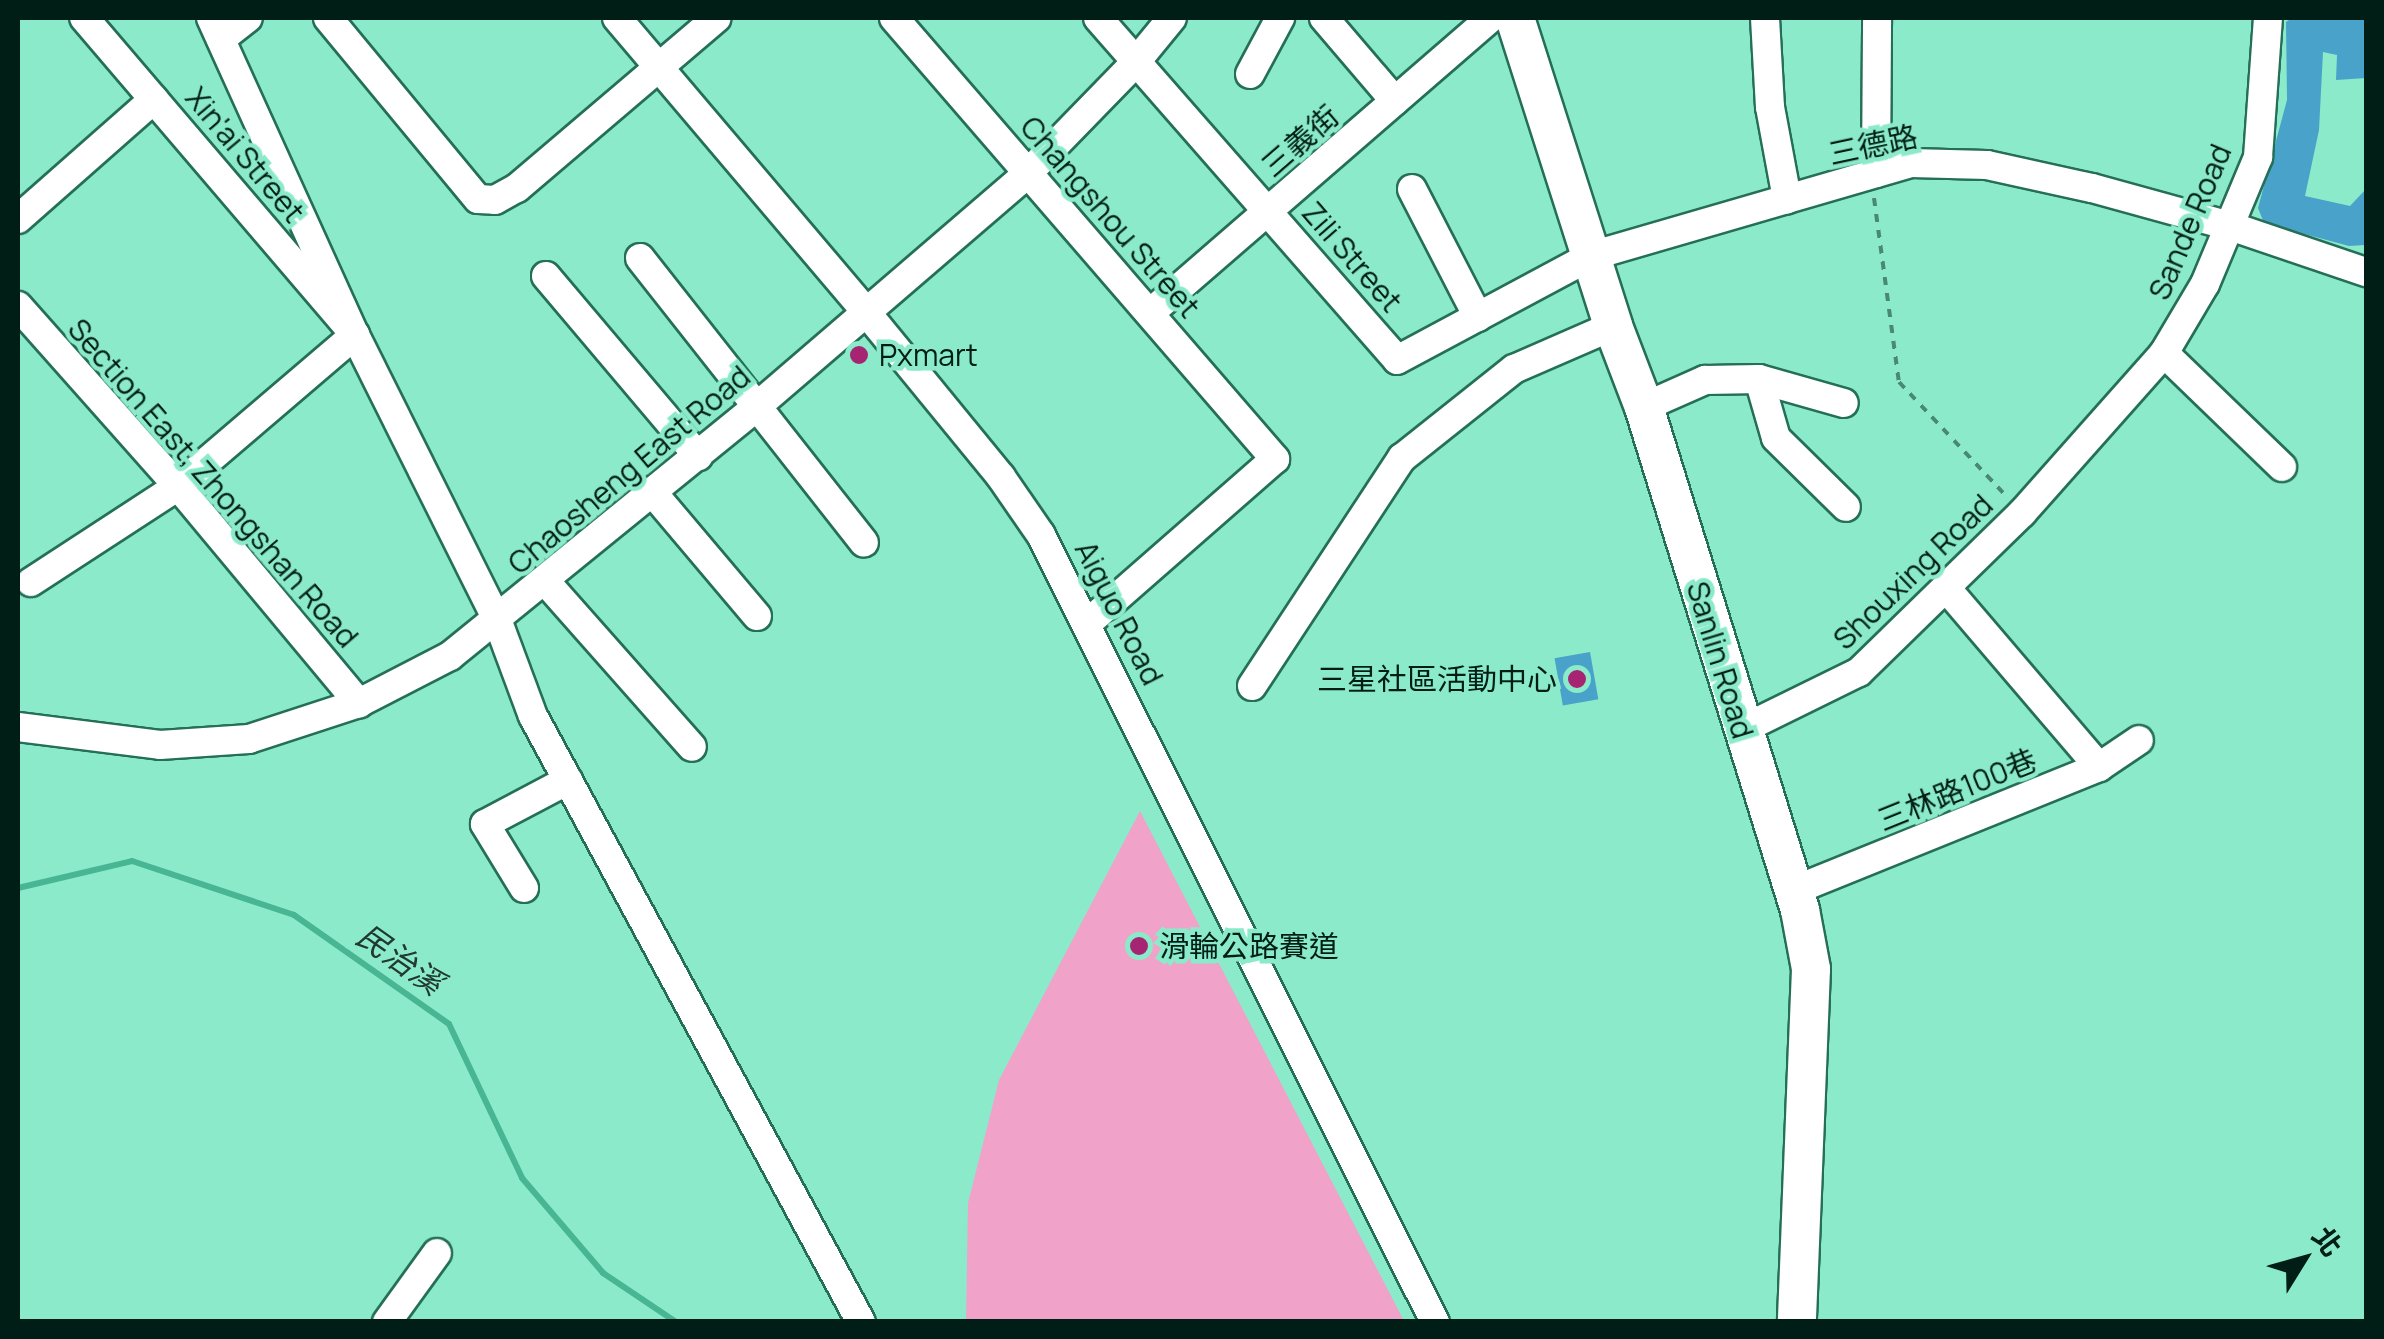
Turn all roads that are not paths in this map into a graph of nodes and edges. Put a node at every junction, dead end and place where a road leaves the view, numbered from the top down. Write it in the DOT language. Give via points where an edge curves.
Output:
graph roads {
  1 [pos="84,18"];
  2 [pos="248,18"];
  3 [pos="328,18"];
  4 [pos="617,18"];
  5 [pos="717,18"];
  6 [pos="894,18"];
  7 [pos="1098,18"];
  8 [pos="1172,18"];
  9 [pos="1280,18"];
  10 [pos="1324,18"];
  11 [pos="1491,18"];
  12 [pos="1515,18"];
  13 [pos="1764,18"];
  14 [pos="1877,18"];
  15 [pos="2268,18"];
  16 [pos="216,28"];
  17 [pos="1136,63"];
  18 [pos="660,69"];
  19 [pos="1250,74"];
  20 [pos="154,99"];
  21 [pos="1395,101"];
  22 [pos="1028,172"];
  23 [pos="1876,173"];
  24 [pos="1412,189"];
  25 [pos="1787,199"];
  26 [pos="1269,210"];
  27 [pos="18,219"];
  28 [pos="2230,226"];
  29 [pos="1591,256"];
  30 [pos="640,258"];
  31 [pos="2366,271"];
  32 [pos="546,276"];
  33 [pos="18,306"];
  34 [pos="866,312"];
  35 [pos="1150,312"];
  36 [pos="1478,317"];
  37 [pos="1612,326"];
  38 [pos="355,335"];
  39 [pos="2164,353"];
  40 [pos="1398,360"];
  41 [pos="1759,380"];
  42 [pos="1844,403"];
  43 [pos="1644,407"];
  44 [pos="755,408"];
  45 [pos="698,456"];
  46 [pos="2282,466"];
  47 [pos="178,486"];
  48 [pos="653,493"];
  49 [pos="1846,507"];
  50 [pos="2022,513"];
  51 [pos="864,543"];
  52 [pos="31,582"];
  53 [pos="546,582"];
  54 [pos="1947,589"];
  55 [pos="757,616"];
  56 [pos="498,622"];
  57 [pos="1088,622"];
  58 [pos="1252,686"];
  59 [pos="358,703"];
  60 [pos="18,727"];
  61 [pos="1741,730"];
  62 [pos="2140,740"];
  63 [pos="692,746"];
  64 [pos="2099,767"];
  65 [pos="568,780"];
  66 [pos="524,888"];
  67 [pos="1795,890"];
  68 [pos="437,1253"];
  69 [pos="387,1322"];
  70 [pos="861,1322"];
  71 [pos="1435,1322"];
  72 [pos="1797,1322"];
  1 -- 20 [label="street, Xin'ai Street"];
  2 -- 16 [label="street"];
  3 -- 18 [label="street" via="478,198 495,200 517,188"];
  4 -- 18 [label="street, Aiguo Road"];
  5 -- 18 [label="street"];
  6 -- 22 [label="street, Changshou Street"];
  7 -- 17 [label="street, Zili Street"];
  8 -- 17 [label="street, Chaosheng East Road"];
  9 -- 19 [label="street"];
  10 -- 21 [label="street"];
  11 -- 21 [label="street, 三義街"];
  12 -- 29 [label="main road, Sanlin Road"];
  13 -- 25 [label="street" via="1770,107"];
  14 -- 23 [label="street"];
  15 -- 28 [label="street, Sande Road" via="2258,157"];
  16 -- 38 [label="street"];
  17 -- 22 [label="street, Chaosheng East Road"];
  17 -- 26 [label="street, Zili Street"];
  18 -- 34 [label="street, Aiguo Road"];
  20 -- 27 [label="street"];
  20 -- 38 [label="street, Xin'ai Street"];
  21 -- 26 [label="street, 三義街"];
  22 -- 34 [label="street, Chaosheng East Road"];
  22 -- 35 [label="street, Changshou Street"];
  23 -- 25 [label="street, 三德路"];
  23 -- 28 [label="street, 三德路" via="1911,163 1987,165"];
  24 -- 36 [label="street"];
  25 -- 29 [label="street, 三德路"];
  26 -- 35 [label="street, 三義街"];
  26 -- 40 [label="street, Zili Street"];
  28 -- 31 [label="street"];
  28 -- 39 [label="street, Sande Road"];
  29 -- 36 [label="street, 三德路"];
  29 -- 37 [label="main road, Sanlin Road"];
  30 -- 44 [label="street"];
  32 -- 45 [label="street"];
  33 -- 47 [label="street, Section East, Zhongshan Road"];
  34 -- 44 [label="street, Chaosheng East Road"];
  34 -- 57 [label="street, Aiguo Road" via="1001,477 1042,535"];
  35 -- 57 [label="street, Changshou Street" via="1275,460"];
  36 -- 40 [label="street, 三德路"];
  37 -- 43 [label="main road, Sanlin Road"];
  37 -- 58 [label="street" via="1514,369 1402,458"];
  38 -- 47 [label="street"];
  38 -- 56 [label="street"];
  39 -- 46 [label="street"];
  39 -- 50 [label="street, Sande Road"];
  41 -- 42 [label="street"];
  41 -- 43 [label="street" via="1705,380"];
  41 -- 49 [label="street" via="1776,438"];
  43 -- 61 [label="main road, Sanlin Road"];
  44 -- 45 [label="street, Chaosheng East Road"];
  44 -- 51 [label="street"];
  45 -- 48 [label="street, Chaosheng East Road"];
  47 -- 52 [label="street"];
  47 -- 59 [label="street, Section East, Zhongshan Road"];
  48 -- 53 [label="street, Chaosheng East Road"];
  48 -- 55 [label="street"];
  50 -- 54 [label="street, Shouxing Road"];
  53 -- 56 [label="street, Chaosheng East Road"];
  53 -- 63 [label="street"];
  54 -- 61 [label="street, Shouxing Road" via="1859,672"];
  54 -- 64 [label="street"];
  56 -- 59 [label="street, Chaosheng East Road" via="450,656"];
  56 -- 65 [label="street" via="532,716"];
  57 -- 71 [label="street, Aiguo Road"];
  59 -- 60 [label="street, Chaosheng East Road" via="250,739 160,745"];
  61 -- 67 [label="main road, Sanlin Road"];
  62 -- 64 [label="street, 三林路100巷"];
  64 -- 67 [label="street, 三林路100巷"];
  65 -- 66 [label="street" via="485,824"];
  65 -- 70 [label="street"];
  67 -- 72 [label="main road, Sanlin Road" via="1811,970"];
  68 -- 69 [label="street"];
}
